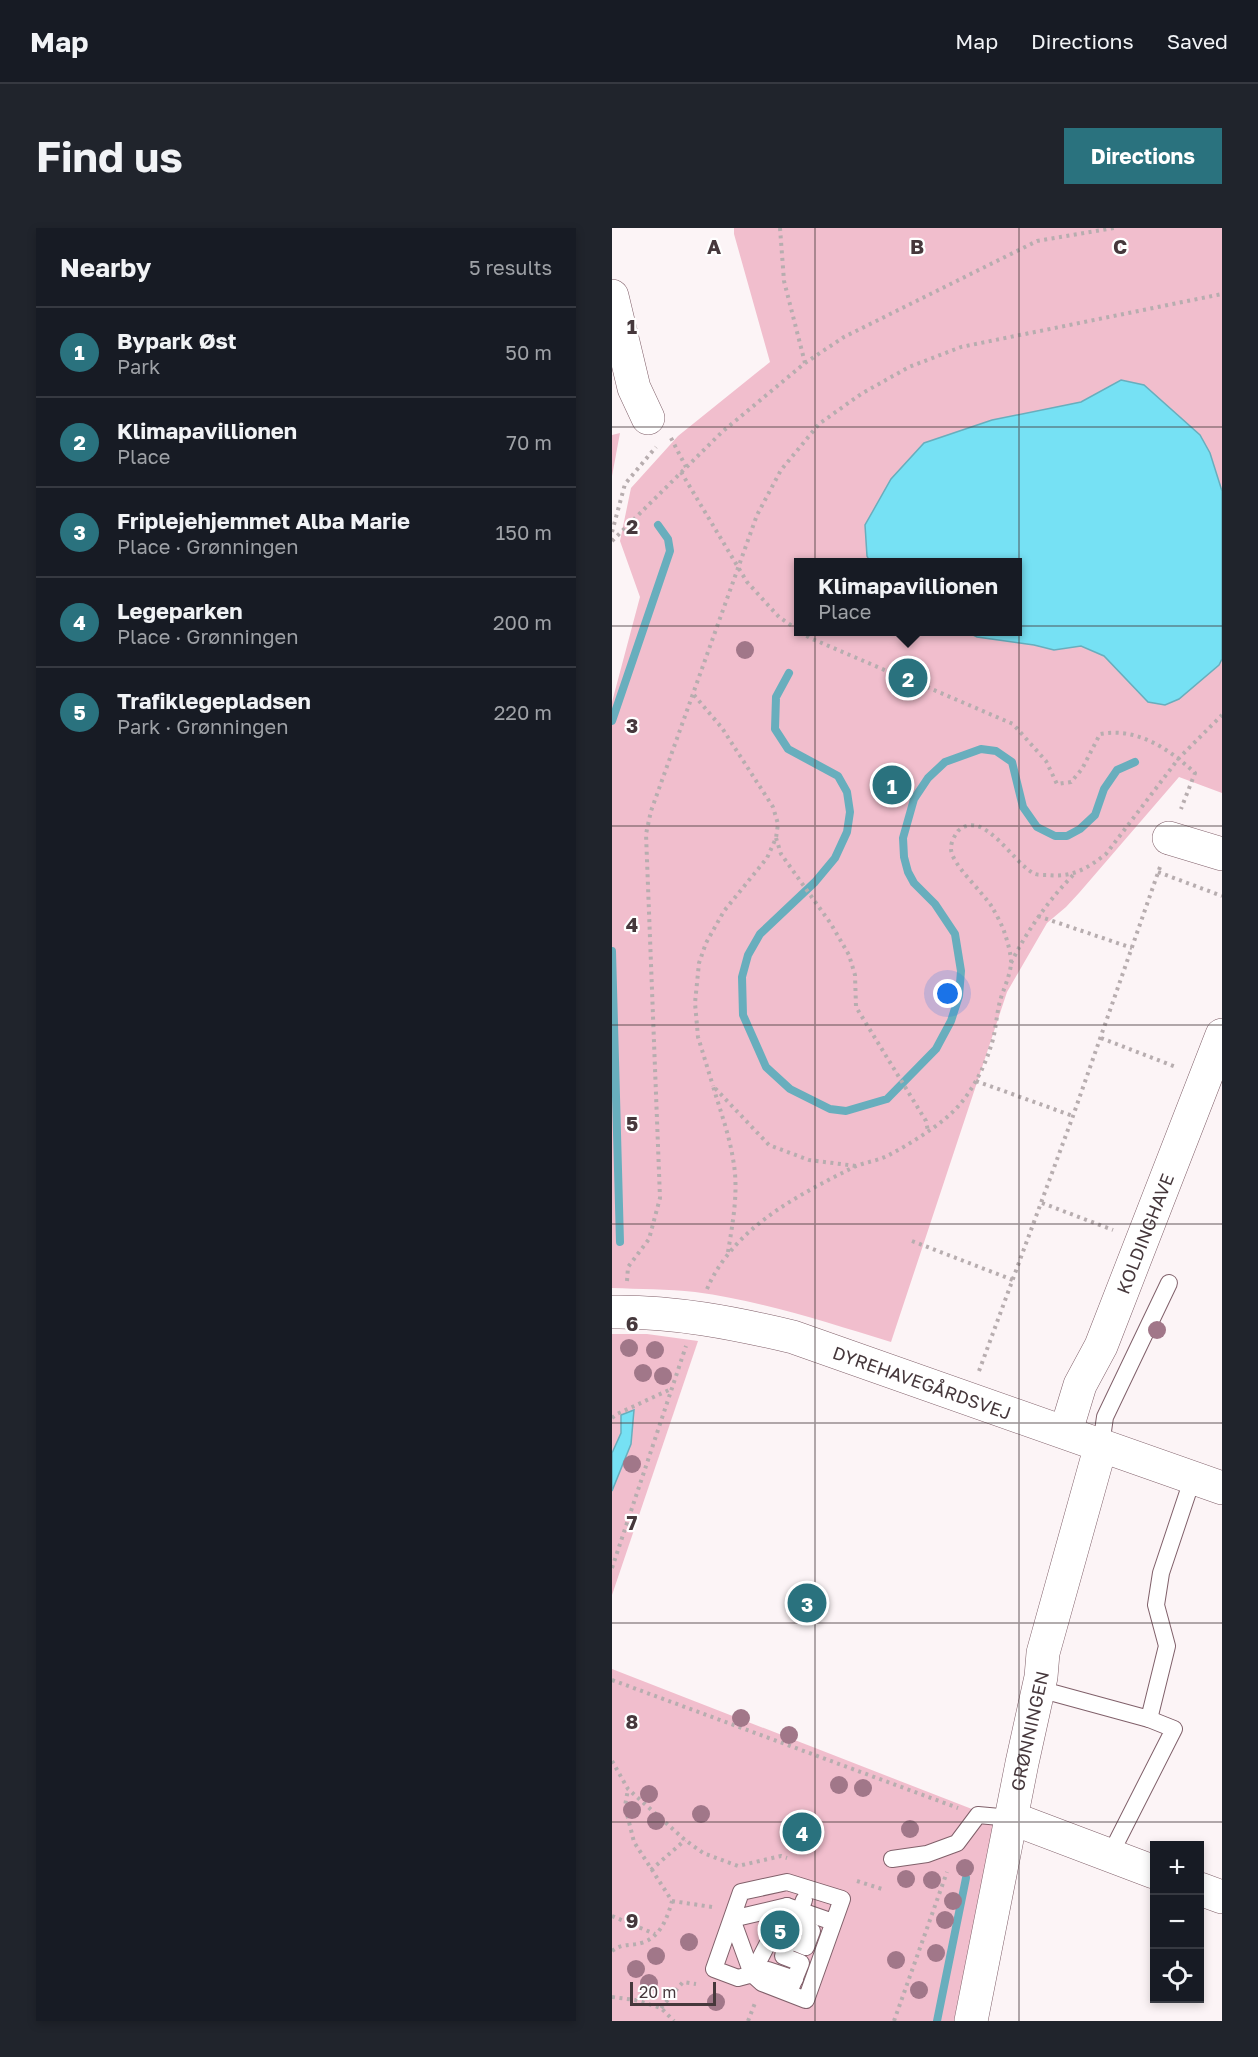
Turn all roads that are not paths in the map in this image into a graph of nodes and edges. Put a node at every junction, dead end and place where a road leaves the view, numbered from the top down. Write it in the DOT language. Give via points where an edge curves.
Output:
graph roads {
  1 [pos="612,296"];
  2 [pos="659,431"];
  3 [pos="1169,838"];
  4 [pos="1222,854"];
  5 [pos="1222,1035"];
  6 [pos="1168,1283"];
  7 [pos="617,1312"];
  8 [pos="1066,1431"];
  9 [pos="1101,1445"];
  10 [pos="1208,1482"];
  11 [pos="1039,1689"];
  12 [pos="1149,1719"];
  13 [pos="1011,1818"];
  14 [pos="1110,1855"];
  15 [pos="892,1859"];
  16 [pos="1150,1870"];
  17 [pos="808,1889"];
  18 [pos="1204,1890"];
  19 [pos="1222,1897"];
  20 [pos="793,1908"];
  21 [pos="732,1919"];
  22 [pos="833,1922"];
  23 [pos="752,1974"];
  24 [pos="793,1984"];
  25 [pos="971,2021"];
  1 -- 2 [label="street" via="633,388"];
  3 -- 4 [label="street"];
  5 -- 8 [label="street, KOLDINGHAVE" via="1101,1346 1080,1386"];
  6 -- 9 [label="lane" via="1105,1417"];
  7 -- 8 [label="street, DYREHAVEGÅRDSVEJ" via="694,1318 793,1337"];
  8 -- 9 [label="street, DYREHAVEGÅRDSVEJ"];
  9 -- 10 [label="street, DYREHAVEGÅRDSVEJ"];
  9 -- 11 [label="street, GRØNNINGEN" via="1043,1653"];
  10 -- 12 [label="lane" via="1161,1572 1156,1605 1167,1646"];
  11 -- 12 [label="lane"];
  11 -- 13 [label="street, GRØNNINGEN"];
  12 -- 14 [label="lane" via="1174,1729"];
  13 -- 14 [label="street"];
  13 -- 15 [label="lane" via="978,1815 957,1844"];
  13 -- 25 [label="street, GRØNNINGEN"];
  14 -- 16 [label="street"];
  17 -- 20 [label="lane"];
  17 -- 21 [label="lane" via="787,1882 741,1892"];
  17 -- 22 [label="lane" via="842,1899"];
  18 -- 19 [label="street"];
  20 -- 21 [label="lane"];
  20 -- 22 [label="lane"];
  20 -- 23 [label="lane"];
  20 -- 24 [label="lane" via="795,1924 812,1931 806,1947 789,1940 783,1956 801,1963"];
  21 -- 23 [label="lane"];
  21 -- 23 [label="lane" via="714,1969 738,1978"];
  22 -- 24 [label="lane" via="812,1984"];
  23 -- 24 [label="lane" via="768,1970"];
}
